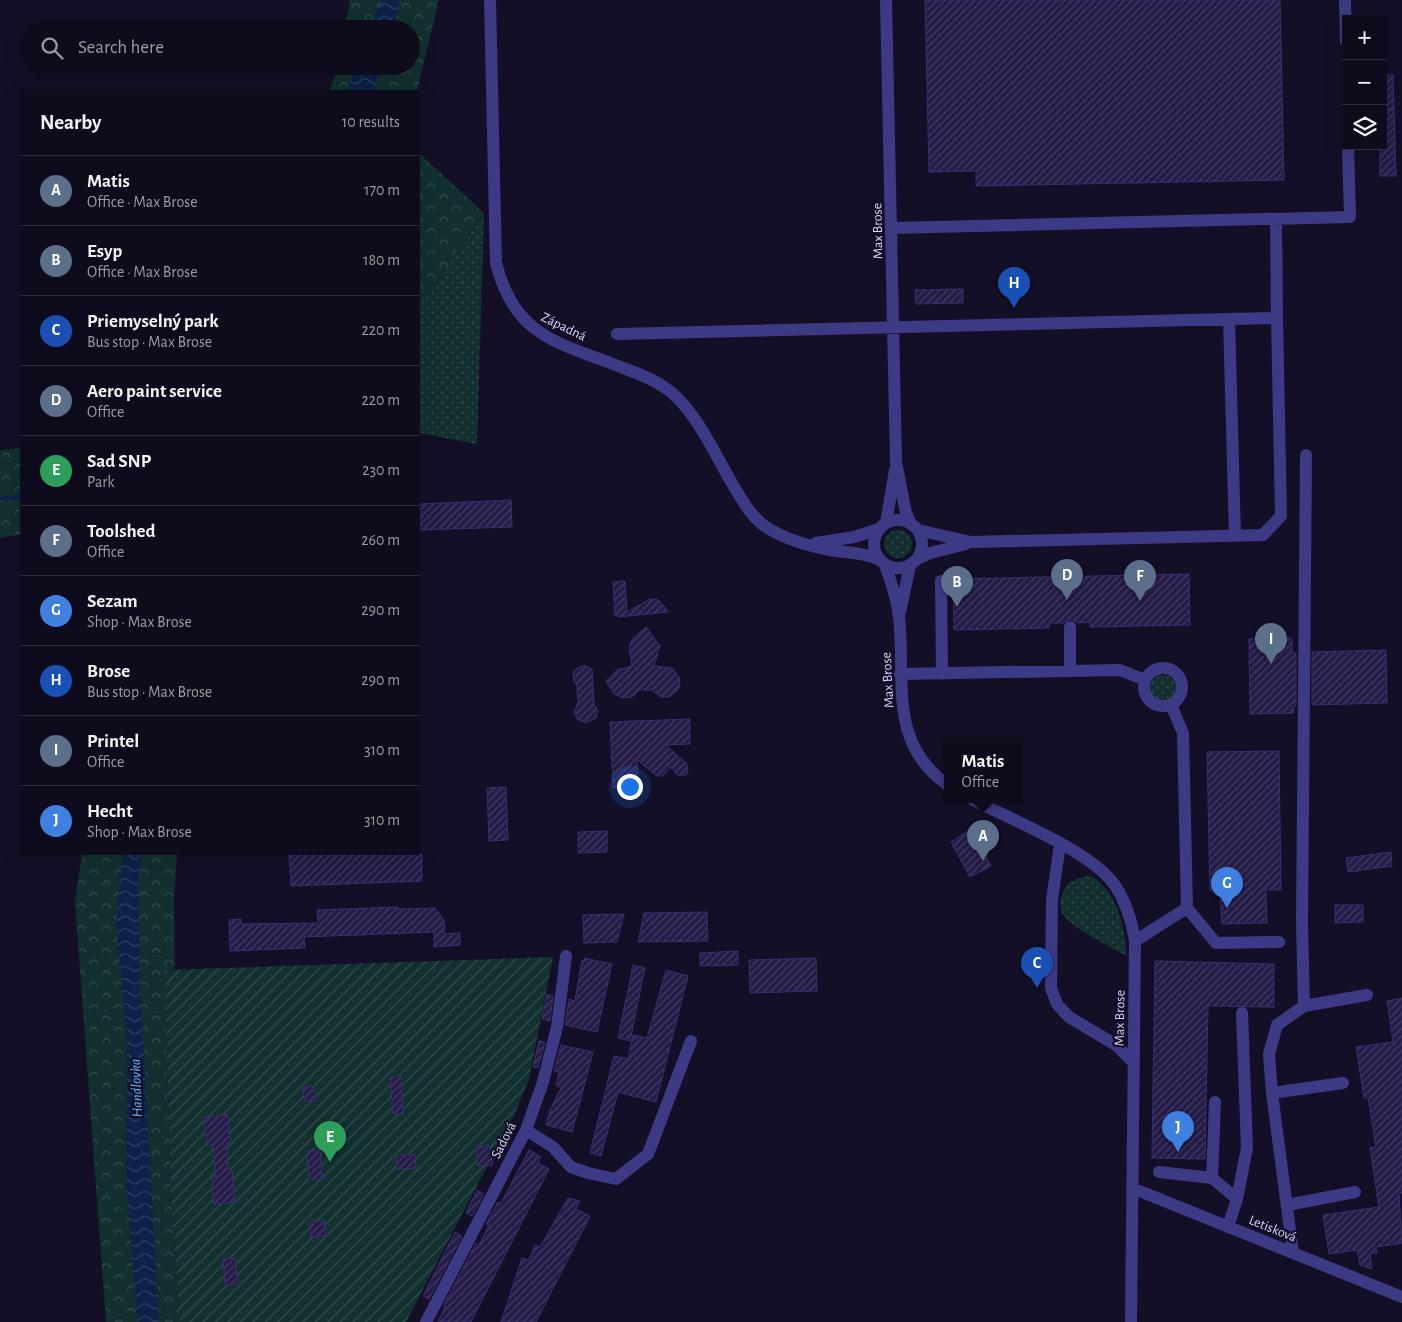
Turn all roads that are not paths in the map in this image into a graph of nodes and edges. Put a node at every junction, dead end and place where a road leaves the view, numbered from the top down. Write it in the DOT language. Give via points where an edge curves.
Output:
graph roads {
  1 [pos="490,0"];
  2 [pos="886,0"];
  3 [pos="1345,0"];
  4 [pos="1345,15"];
  5 [pos="1348,150"];
  6 [pos="1276,219"];
  7 [pos="892,228"];
  8 [pos="1277,318"];
  9 [pos="1230,319"];
  10 [pos="894,328"];
  11 [pos="617,334"];
  12 [pos="1306,455"];
  13 [pos="896,462"];
  14 [pos="882,526"];
  15 [pos="914,527"];
  16 [pos="1234,536"];
  17 [pos="971,542"];
  18 [pos="808,544"];
  19 [pos="882,562"];
  20 [pos="914,562"];
  21 [pos="941,581"];
  22 [pos="899,616"];
  23 [pos="1070,627"];
  24 [pos="1070,671"];
  25 [pos="900,674"];
  26 [pos="942,674"];
  27 [pos="1146,680"];
  28 [pos="1171,704"];
  29 [pos="944,782"];
  30 [pos="979,803"];
  31 [pos="1060,844"];
  32 [pos="1187,908"];
  33 [pos="1134,941"];
  34 [pos="1279,942"];
  35 [pos="566,956"];
  36 [pos="1367,995"];
  37 [pos="1304,1006"];
  38 [pos="1242,1013"];
  39 [pos="691,1042"];
  40 [pos="1133,1062"];
  41 [pos="1343,1083"];
  42 [pos="1272,1093"];
  43 [pos="1215,1102"];
  44 [pos="526,1130"];
  45 [pos="1159,1172"];
  46 [pos="1212,1178"];
  47 [pos="1132,1188"];
  48 [pos="1354,1192"];
  49 [pos="1237,1198"];
  50 [pos="1287,1205"];
  51 [pos="1228,1227"];
  52 [pos="1293,1253"];
  53 [pos="1402,1297"];
  54 [pos="426,1322"];
  55 [pos="1131,1322"];
  1 -- 18 [label="street, Západná" via="496,263 509,302 532,328 556,341 645,376 678,398 744,504 764,526 785,538"];
  2 -- 7 [label="street, Max Brose"];
  3 -- 4 [label="street"];
  5 -- 6 [label="street" via="1350,217"];
  6 -- 7 [label="street"];
  6 -- 8 [label="street"];
  7 -- 10 [label="street, Max Brose"];
  8 -- 9 [label="street"];
  8 -- 16 [label="street" via="1281,516 1263,535"];
  9 -- 10 [label="street"];
  9 -- 16 [label="street"];
  10 -- 11 [label="street"];
  10 -- 13 [label="street, Max Brose"];
  12 -- 37 [label="street"];
  13 -- 14 [label="street, Max Brose"];
  13 -- 15 [label="street, Max Brose" via="906,513"];
  14 -- 15 [label="street" via="898,520"];
  14 -- 18 [label="street, Západná" via="854,537"];
  14 -- 19 [label="street, Max Brose" via="874,542"];
  15 -- 17 [label="street"];
  15 -- 20 [label="street, Max Brose" via="922,543 921,552"];
  16 -- 17 [label="street"];
  17 -- 20 [label="street" via="930,553"];
  18 -- 19 [label="street, Západná" via="868,554"];
  19 -- 20 [label="street" via="898,569"];
  19 -- 22 [label="street, Max Brose"];
  20 -- 22 [label="street, Max Brose"];
  21 -- 26 [label="street"];
  22 -- 25 [label="street, Max Brose"];
  23 -- 24 [label="street"];
  24 -- 26 [label="street"];
  24 -- 27 [label="street" via="1120,670"];
  25 -- 26 [label="street"];
  25 -- 29 [label="street, Max Brose" via="908,736 922,760"];
  27 -- 28 [label="street" via="1144,689 1150,701 1158,706"];
  27 -- 28 [label="street" via="1151,672 1161,668 1176,673 1182,688 1179,698"];
  28 -- 32 [label="street" via="1183,733"];
  30 -- 31 [label="street, Max Brose"];
  31 -- 33 [label="street, Max Brose" via="1098,868 1115,886 1132,921"];
  31 -- 40 [label="street" via="1052,900 1051,988 1057,1004 1069,1017 1116,1045"];
  32 -- 33 [label="street"];
  32 -- 34 [label="street" via="1216,943"];
  33 -- 40 [label="street, Max Brose"];
  35 -- 44 [label="street, Sadová" via="557,1027"];
  36 -- 37 [label="street"];
  37 -- 42 [label="street" via="1277,1025 1269,1054"];
  38 -- 49 [label="street" via="1247,1148"];
  39 -- 44 [label="street" via="648,1154 616,1179 571,1167 553,1147"];
  40 -- 47 [label="street, Max Brose"];
  41 -- 42 [label="street"];
  42 -- 50 [label="street"];
  43 -- 46 [label="street"];
  44 -- 54 [label="street, Sadová"];
  45 -- 46 [label="street"];
  46 -- 49 [label="street"];
  47 -- 51 [label="street, Letisková"];
  47 -- 55 [label="street, Max Brose"];
  48 -- 50 [label="street"];
  49 -- 51 [label="street"];
  50 -- 52 [label="street"];
  51 -- 52 [label="street, Letisková"];
  52 -- 53 [label="street, Letisková"];
}
